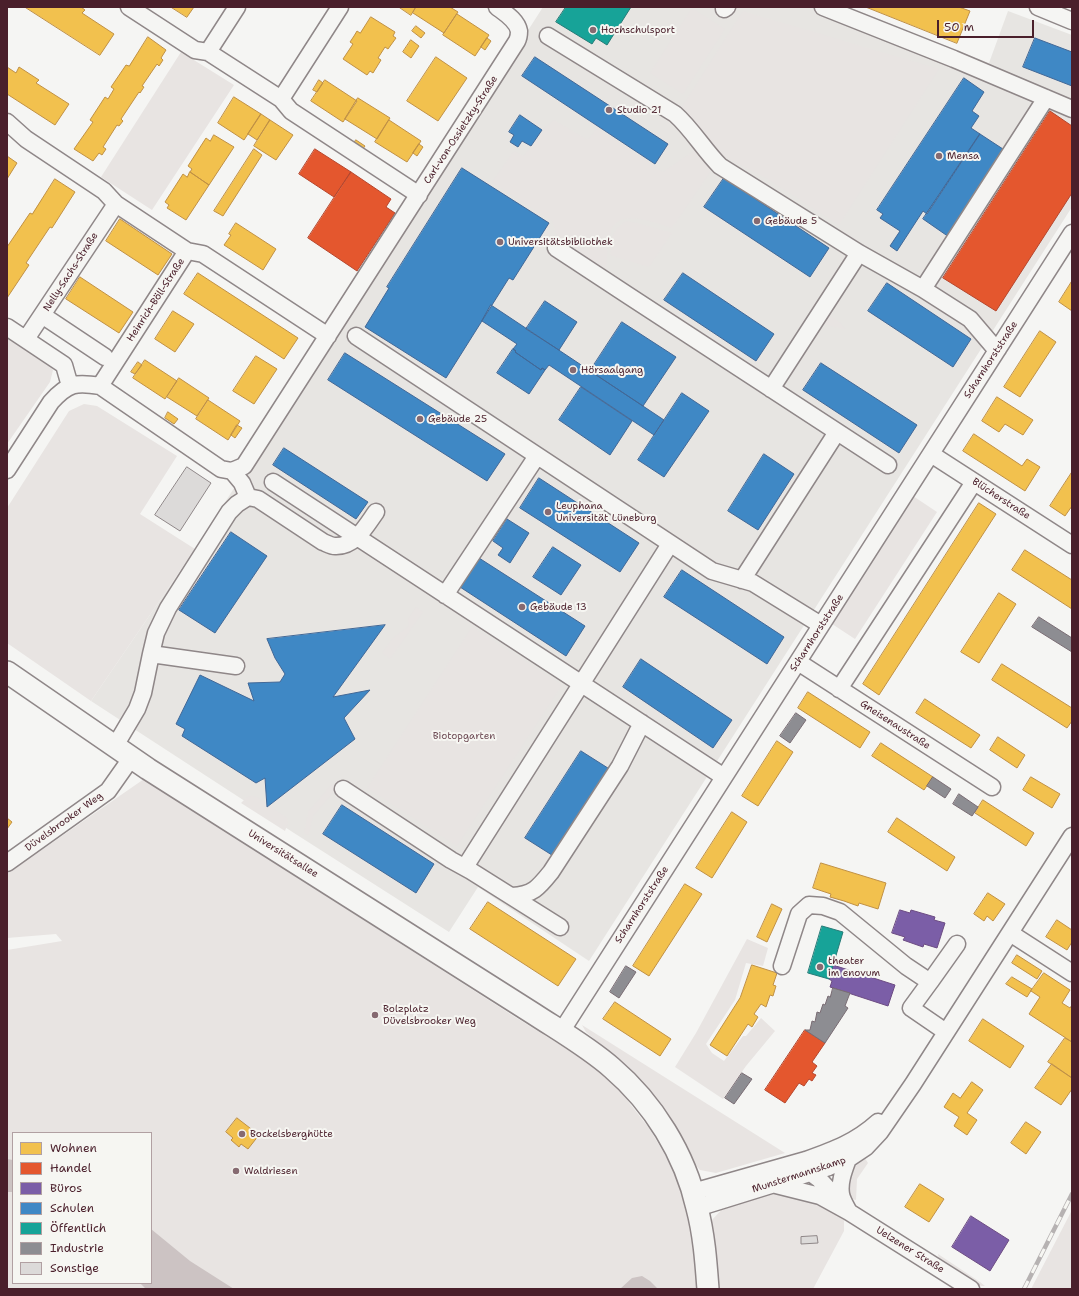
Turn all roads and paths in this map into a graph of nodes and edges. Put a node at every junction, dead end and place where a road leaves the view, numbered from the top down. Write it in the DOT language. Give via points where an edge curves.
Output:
graph roads {
  1 [pos="129,7"];
  2 [pos="237,7"];
  3 [pos="340,7"];
  4 [pos="496,7"];
  5 [pos="823,7"];
  6 [pos="1038,7"];
  7 [pos="1072,21"];
  8 [pos="548,36"];
  9 [pos="208,52"];
  10 [pos="1046,98"];
  11 [pos="281,99"];
  12 [pos="1072,109"];
  13 [pos="7,122"];
  14 [pos="419,195"];
  15 [pos="116,204"];
  16 [pos="1072,233"];
  17 [pos="556,248"];
  18 [pos="187,251"];
  19 [pos="859,253"];
  20 [pos="923,290"];
  21 [pos="42,315"];
  22 [pos="7,327"];
  23 [pos="328,336"];
  24 [pos="356,336"];
  25 [pos="26,340"];
  26 [pos="998,349"];
  27 [pos="105,357"];
  28 [pos="70,386"];
  29 [pos="100,386"];
  30 [pos="771,389"];
  31 [pos="837,432"];
  32 [pos="931,454"];
  33 [pos="537,456"];
  34 [pos="888,465"];
  35 [pos="7,470"];
  36 [pos="232,471"];
  37 [pos="273,482"];
  38 [pos="974,482"];
  39 [pos="248,498"];
  40 [pos="376,512"];
  41 [pos="358,538"];
  42 [pos="670,544"];
  43 [pos="1072,544"];
  44 [pos="742,580"];
  45 [pos="446,595"];
  46 [pos="821,625"];
  47 [pos="150,654"];
  48 [pos="798,662"];
  49 [pos="236,666"];
  50 [pos="9,676"];
  51 [pos="581,684"];
  52 [pos="839,689"];
  53 [pos="642,723"];
  54 [pos="124,745"];
  55 [pos="724,777"];
  56 [pos="992,787"];
  57 [pos="343,789"];
  58 [pos="1072,836"];
  59 [pos="9,860"];
  60 [pos="465,867"];
  61 [pos="512,896"];
  62 [pos="560,927"];
  63 [pos="1010,933"];
  64 [pos="958,944"];
  65 [pos="782,966"];
  66 [pos="1072,973"];
  67 [pos="930,982"];
  68 [pos="561,1032"];
  69 [pos="946,1032"];
  70 [pos="900,1102"];
  71 [pos="848,1160"];
  72 [pos="808,1166"];
  73 [pos="774,1184"];
  74 [pos="820,1196"];
  75 [pos="695,1200"];
  76 [pos="849,1212"];
  77 [pos="708,1289"];
  78 [pos="970,1289"];
  1 -- 9 [label="street, Carl-von-Ossietzky-Straße" via="195,50"];
  2 -- 9 [label="street"];
  3 -- 11 [label="street"];
  4 -- 14 [label="street, Carl-von-Ossietzky-Straße" via="514,21 519,31 517,42"];
  5 -- 10 [label="street"];
  6 -- 7 [label="street"];
  8 -- 19 [label="street" via="675,114 720,166"];
  9 -- 11 [label="street, Carl-von-Ossietzky-Straße"];
  10 -- 12 [label="street"];
  10 -- 20 [label="street"];
  11 -- 14 [label="street, Carl-von-Ossietzky-Straße" via="291,111"];
  13 -- 15 [label="street" via="26,139 104,190"];
  14 -- 23 [label="street"];
  15 -- 18 [label="street"];
  15 -- 21 [label="street, Nelly-Sachs-Straße"];
  16 -- 26 [label="street, Scharnhorststraße"];
  17 -- 30 [label="street"];
  18 -- 23 [label="street, Heinrich-Böll-Straße" via="203,254"];
  18 -- 29 [label="street, Heinrich-Böll-Straße"];
  19 -- 20 [label="street"];
  19 -- 30 [label="street"];
  20 -- 26 [label="street" via="970,319"];
  21 -- 25 [label="street, Nelly-Sachs-Straße"];
  21 -- 27 [label="street"];
  22 -- 25 [label="street"];
  23 -- 36 [label="street" via="244,466"];
  24 -- 33 [label="street"];
  25 -- 28 [label="street" via="64,365"];
  26 -- 32 [label="street, Scharnhorststraße"];
  28 -- 29 [label="street" via="83,383"];
  28 -- 35 [label="street" via="60,392 52,402"];
  29 -- 36 [label="street" via="221,469"];
  30 -- 31 [label="street"];
  31 -- 34 [label="street"];
  31 -- 44 [label="street"];
  32 -- 38 [label="street, Blücherstraße"];
  32 -- 46 [label="street, Scharnhorststraße"];
  33 -- 42 [label="street"];
  33 -- 45 [label="street"];
  36 -- 39 [label="street" via="242,483"];
  37 -- 41 [label="street"];
  38 -- 43 [label="street, Blücherstraße"];
  38 -- 52 [label="street"];
  39 -- 41 [label="street" via="258,499 323,542 334,546 347,544"];
  39 -- 47 [label="street, Düvelsbrooker Weg" via="229,512 168,608 156,633"];
  40 -- 41 [label="street"];
  41 -- 45 [label="street"];
  42 -- 44 [label="street" via="712,571"];
  42 -- 51 [label="street"];
  44 -- 46 [label="street" via="753,583"];
  45 -- 51 [label="street"];
  46 -- 48 [label="street, Scharnhorststraße"];
  47 -- 49 [label="street"];
  47 -- 54 [label="street, Düvelsbrooker Weg" via="143,693"];
  48 -- 52 [label="street, Gneisenaustraße"];
  48 -- 55 [label="street, Scharnhorststraße"];
  50 -- 54 [label="main road, Universitätsallee"];
  51 -- 53 [label="street"];
  51 -- 60 [label="street"];
  52 -- 56 [label="street, Gneisenaustraße"];
  53 -- 55 [label="street"];
  53 -- 61 [label="street" via="620,766 539,888 523,896"];
  54 -- 59 [label="street, Düvelsbrooker Weg" via="108,791"];
  54 -- 68 [label="main road, Universitätsallee"];
  55 -- 68 [label="street, Scharnhorststraße"];
  57 -- 60 [label="street"];
  58 -- 63 [label="street, Munstermannskamp"];
  60 -- 61 [label="street"];
  61 -- 62 [label="street"];
  63 -- 66 [label="street"];
  63 -- 69 [label="street, Munstermannskamp"];
  64 -- 67 [label="street"];
  65 -- 67 [label="street" via="799,914 809,905 823,906 840,912 906,966"];
  67 -- 69 [label="street" via="911,1008"];
  68 -- 75 [label="main road, Universitätsallee" via="612,1068 644,1101 669,1138 686,1172"];
  69 -- 70 [label="street, Munstermannskamp"];
  70 -- 71 [label="street, Munstermannskamp" via="880,1132 866,1147"];
  70 -- 72 [label="street, Munstermannskamp" via="860,1136"];
  71 -- 72 [label="street, Munstermannskamp"];
  71 -- 76 [label="street" via="841,1194"];
  72 -- 73 [label="street, Munstermannskamp"];
  72 -- 74 [label="street" via="812,1184"];
  72 -- 75 [label="street, Munstermannskamp"];
  72 -- 76 [label="street, Uelzener Straße"];
  73 -- 74 [label="street, Uelzener Straße"];
  73 -- 75 [label="street, Munstermannskamp"];
  74 -- 76 [label="street, Uelzener Straße"];
  75 -- 77 [label="main road, Universitätsallee"];
  76 -- 78 [label="street, Uelzener Straße"];
}
